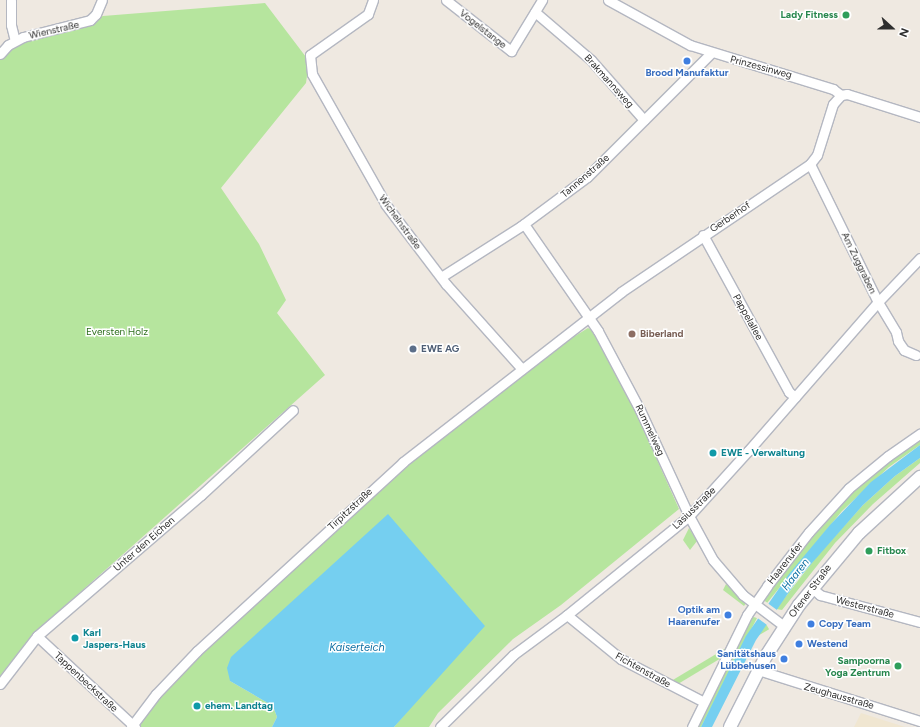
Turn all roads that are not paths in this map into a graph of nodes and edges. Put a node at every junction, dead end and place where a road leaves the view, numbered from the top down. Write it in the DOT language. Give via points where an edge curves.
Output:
graph roads {
  1 [pos="11,0"];
  2 [pos="102,0"];
  3 [pos="373,0"];
  4 [pos="446,0"];
  5 [pos="542,0"];
  6 [pos="608,0"];
  7 [pos="535,12"];
  8 [pos="15,41"];
  9 [pos="711,53"];
  10 [pos="0,54"];
  11 [pos="841,95"];
  12 [pos="920,117"];
  13 [pos="644,120"];
  14 [pos="810,164"];
  15 [pos="524,224"];
  16 [pos="703,235"];
  17 [pos="920,258"];
  18 [pos="441,277"];
  19 [pos="878,302"];
  20 [pos="590,317"];
  21 [pos="916,355"];
  22 [pos="522,369"];
  23 [pos="795,397"];
  24 [pos="293,410"];
  25 [pos="920,434"];
  26 [pos="920,477"];
  27 [pos="689,516"];
  28 [pos="812,588"];
  29 [pos="758,607"];
  30 [pos="567,615"];
  31 [pos="920,622"];
  32 [pos="784,626"];
  33 [pos="37,636"];
  34 [pos="758,670"];
  35 [pos="0,684"];
  36 [pos="704,702"];
  37 [pos="920,721"];
  38 [pos="133,726"];
  39 [pos="444,726"];
  40 [pos="692,727"];
  41 [pos="730,727"];
  1 -- 8 [label="street" via="11,25"];
  2 -- 8 [label="street, Wienstraße" via="96,14 90,20"];
  3 -- 18 [label="street, Wichelnstraße" via="368,14 310,55 312,74 385,203"];
  4 -- 7 [label="street, Vogelstange" via="511,51"];
  5 -- 7 [label="street, Vogelstange"];
  6 -- 9 [label="street, Prinzessinweg" via="670,36"];
  7 -- 13 [label="street, Brakmannsweg" via="591,60"];
  8 -- 10 [label="street, Wienstraße"];
  9 -- 11 [label="street, Prinzessinweg" via="793,75 833,89"];
  9 -- 13 [label="street, Tannenstraße"];
  11 -- 12 [label="street, Prinzessinweg" via="847,94"];
  11 -- 14 [label="street, Gerberhof" via="833,104 817,155"];
  13 -- 15 [label="street, Tannenstraße" via="587,177"];
  14 -- 16 [label="street, Gerberhof"];
  14 -- 19 [label="street, Am Zuggraben"];
  15 -- 18 [label="street, Tannenstraße"];
  15 -- 20 [label="street, Rummelweg"];
  16 -- 20 [label="street, Gerberhof"];
  16 -- 23 [label="street, Pappelallee" via="789,392"];
  17 -- 19 [label="street, Lasiusstraße"];
  18 -- 22 [label="street, Wichelnstraße"];
  19 -- 21 [label="street, Am Zuggraben" via="904,350"];
  19 -- 23 [label="street, Lasiusstraße"];
  20 -- 22 [label="street, Tirpitzstraße"];
  20 -- 27 [label="street, Rummelweg" via="640,410"];
  22 -- 38 [label="street, Tirpitzstraße" via="384,478 197,651 156,694"];
  23 -- 27 [label="street, Lasiusstraße"];
  24 -- 33 [label="street, Unter den Eichen" via="201,495"];
  25 -- 29 [label="street, Haarenufer" via="883,460 841,497 809,532"];
  26 -- 28 [label="main road, Ofener Straße" via="859,533"];
  27 -- 29 [label="street, Rummelweg" via="722,574"];
  27 -- 30 [label="street, Lasiusstraße"];
  28 -- 31 [label="street, Westerstraße" via="820,595"];
  28 -- 32 [label="main road, Ofener Straße"];
  29 -- 32 [label="street, Rummelweg"];
  29 -- 36 [label="street, Haarenufer"];
  30 -- 36 [label="street, Fichtenstraße" via="621,659"];
  30 -- 39 [label="street, Lasiusstraße" via="513,655"];
  32 -- 34 [label="main road, Ofener Straße"];
  33 -- 35 [label="street, Unter den Eichen"];
  33 -- 38 [label="street, Tappenbeckstraße"];
  34 -- 37 [label="street, Zeughausstraße" via="767,675"];
  34 -- 41 [label="main road, Ofener Straße"];
  36 -- 40 [label="street, Haarenufer"];
}
